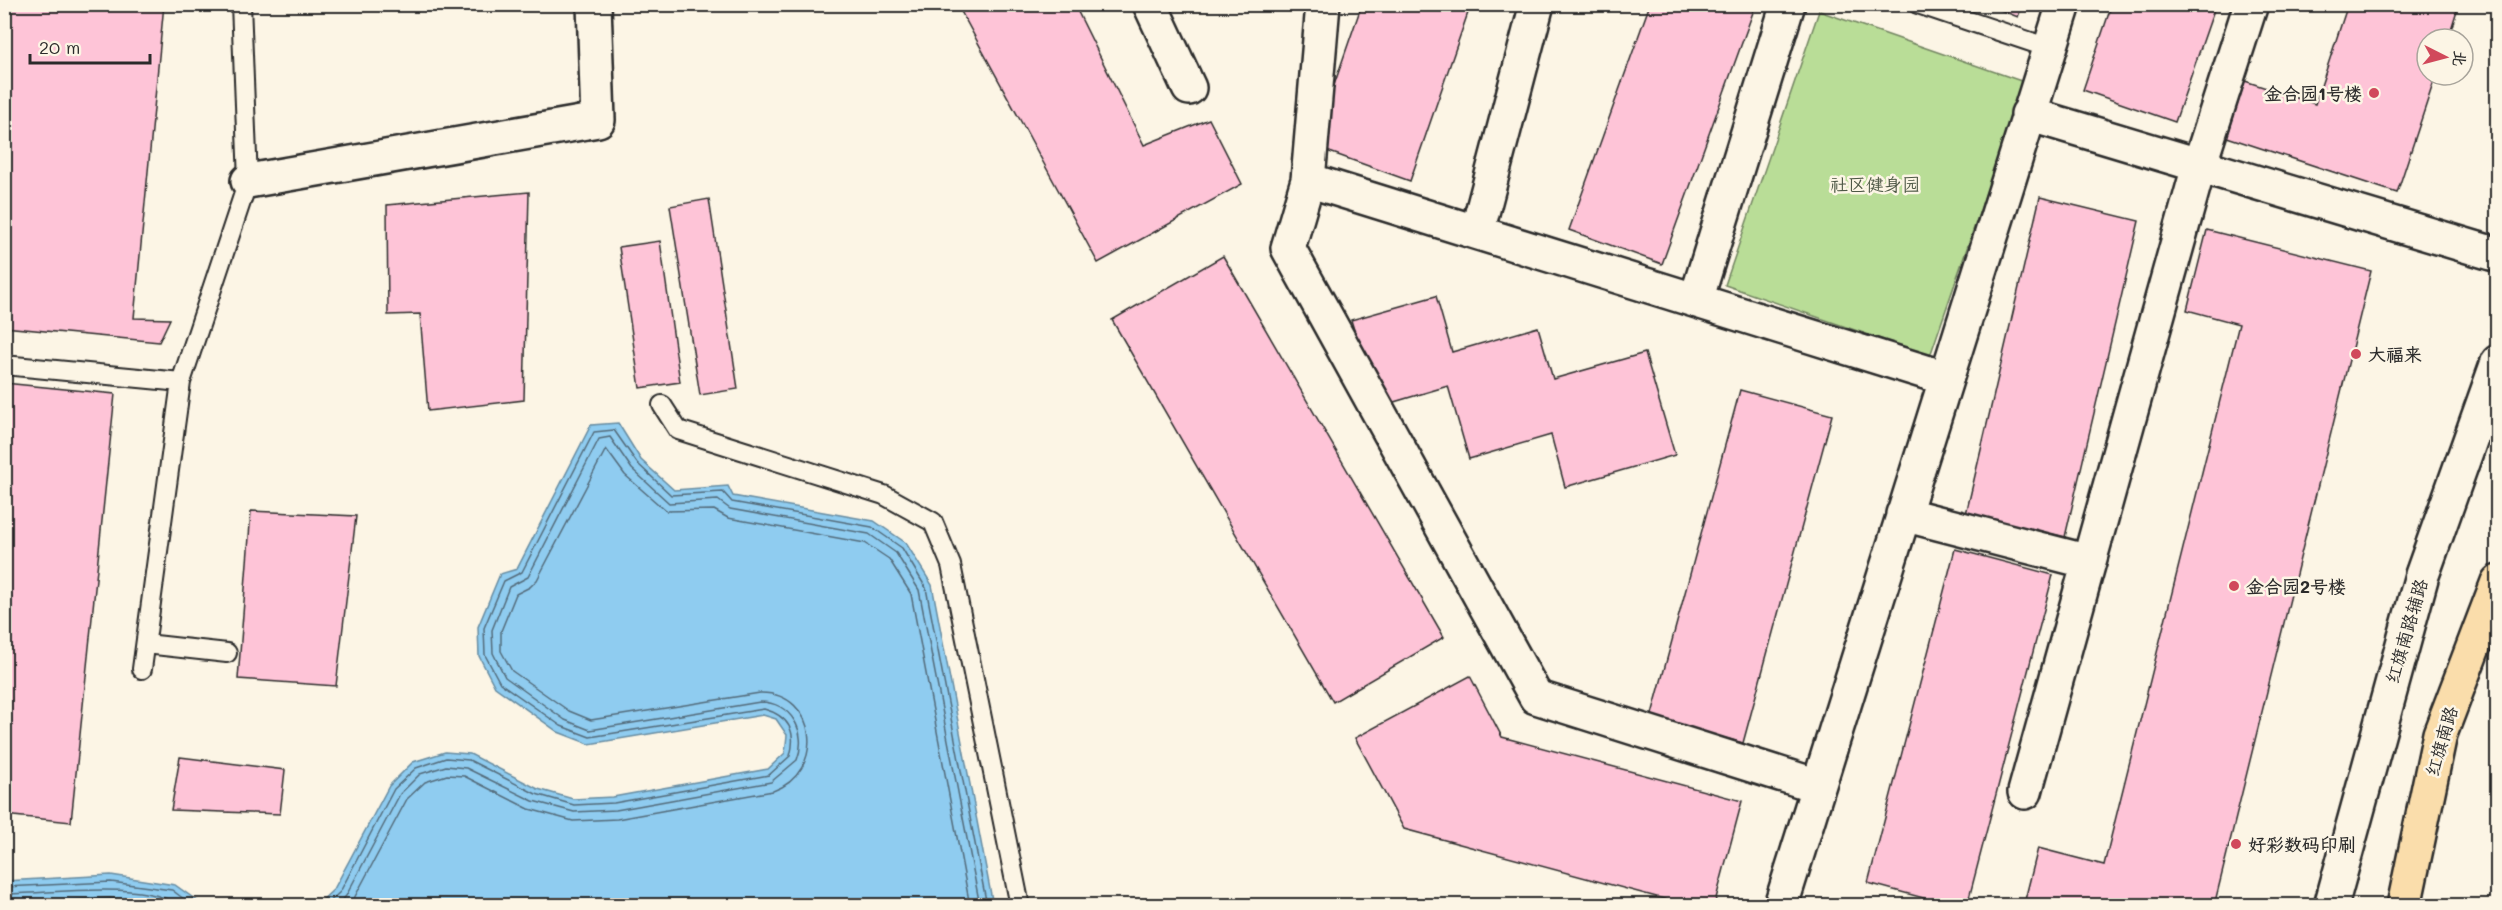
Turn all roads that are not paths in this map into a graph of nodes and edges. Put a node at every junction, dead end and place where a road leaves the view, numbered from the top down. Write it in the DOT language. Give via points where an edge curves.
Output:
graph roads {
  1 [pos="242,4"];
  2 [pos="594,4"];
  3 [pos="1150,4"];
  4 [pos="1323,4"];
  5 [pos="1537,4"];
  6 [pos="1788,4"];
  7 [pos="1918,4"];
  8 [pos="2064,4"];
  9 [pos="2251,4"];
  10 [pos="2049,48"];
  11 [pos="1189,88"];
  12 [pos="2028,114"];
  13 [pos="2199,166"];
  14 [pos="1308,180"];
  15 [pos="248,181"];
  16 [pos="1477,232"];
  17 [pos="2498,255"];
  18 [pos="1696,300"];
  19 [pos="2498,362"];
  20 [pos="4,365"];
  21 [pos="1945,378"];
  22 [pos="180,382"];
  23 [pos="662,405"];
  24 [pos="1903,514"];
  25 [pos="2089,562"];
  26 [pos="2498,582"];
  27 [pos="146,644"];
  28 [pos="227,653"];
  29 [pos="142,669"];
  30 [pos="1818,786"];
  31 [pos="2025,792"];
  32 [pos="1782,902"];
  33 [pos="1020,906"];
  34 [pos="2331,906"];
  35 [pos="2404,906"];
  1 -- 15 [label="lane"];
  2 -- 15 [label="street" via="598,120"];
  3 -- 11 [label="street"];
  4 -- 14 [label="street"];
  5 -- 16 [label="street"];
  6 -- 18 [label="street"];
  7 -- 10 [label="lane"];
  8 -- 10 [label="street"];
  9 -- 13 [label="street"];
  10 -- 12 [label="street"];
  12 -- 13 [label="street"];
  12 -- 21 [label="street"];
  13 -- 17 [label="street"];
  13 -- 25 [label="street"];
  14 -- 16 [label="street"];
  14 -- 30 [label="street" via="1288,248 1536,698"];
  15 -- 22 [label="lane"];
  16 -- 18 [label="street"];
  18 -- 21 [label="street"];
  19 -- 34 [label="street, 红旗南路辅路" via="2422,575"];
  20 -- 22 [label="lane"];
  21 -- 24 [label="street"];
  22 -- 27 [label="lane"];
  23 -- 33 [label="lane" via="678,430 884,495 933,522 951,565"];
  24 -- 25 [label="street"];
  24 -- 30 [label="street"];
  25 -- 31 [label="street"];
  26 -- 35 [label="highway, 红旗南路" via="2440,734"];
  27 -- 28 [label="lane"];
  27 -- 29 [label="lane"];
  30 -- 32 [label="street"];
}
